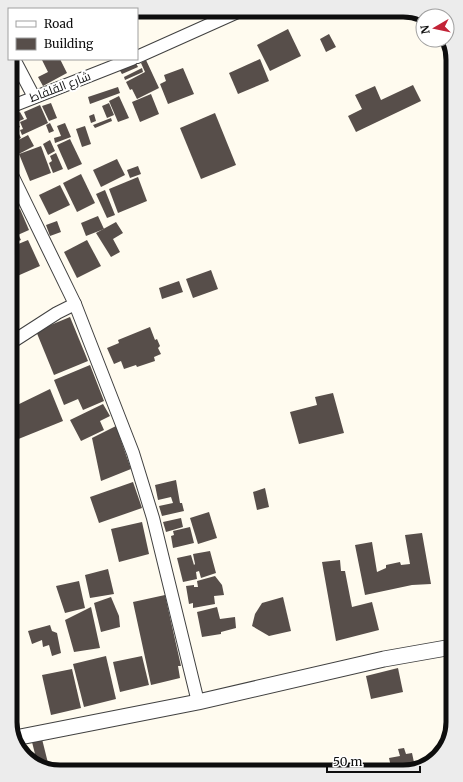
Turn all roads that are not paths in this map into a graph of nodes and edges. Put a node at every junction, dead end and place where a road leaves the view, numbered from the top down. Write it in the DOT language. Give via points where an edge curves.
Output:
graph roads {
  1 [pos="226,17"];
  2 [pos="138,57"];
  3 [pos="129,60"];
  4 [pos="17,65"];
  5 [pos="34,97"];
  6 [pos="17,103"];
  7 [pos="17,185"];
  8 [pos="75,304"];
  9 [pos="17,339"];
  10 [pos="446,648"];
  11 [pos="198,702"];
  12 [pos="19,737"];
  1 -- 2 [label="street"];
  3 -- 5 [label="street, شارع القلفاط"];
  4 -- 5 [label="street"];
  5 -- 6 [label="street, شارع القلفاط"];
  7 -- 8 [label="street"];
  8 -- 9 [label="street"];
  8 -- 11 [label="street" via="130,446 153,518"];
  10 -- 11 [label="street" via="384,659"];
  11 -- 12 [label="street"];
}
